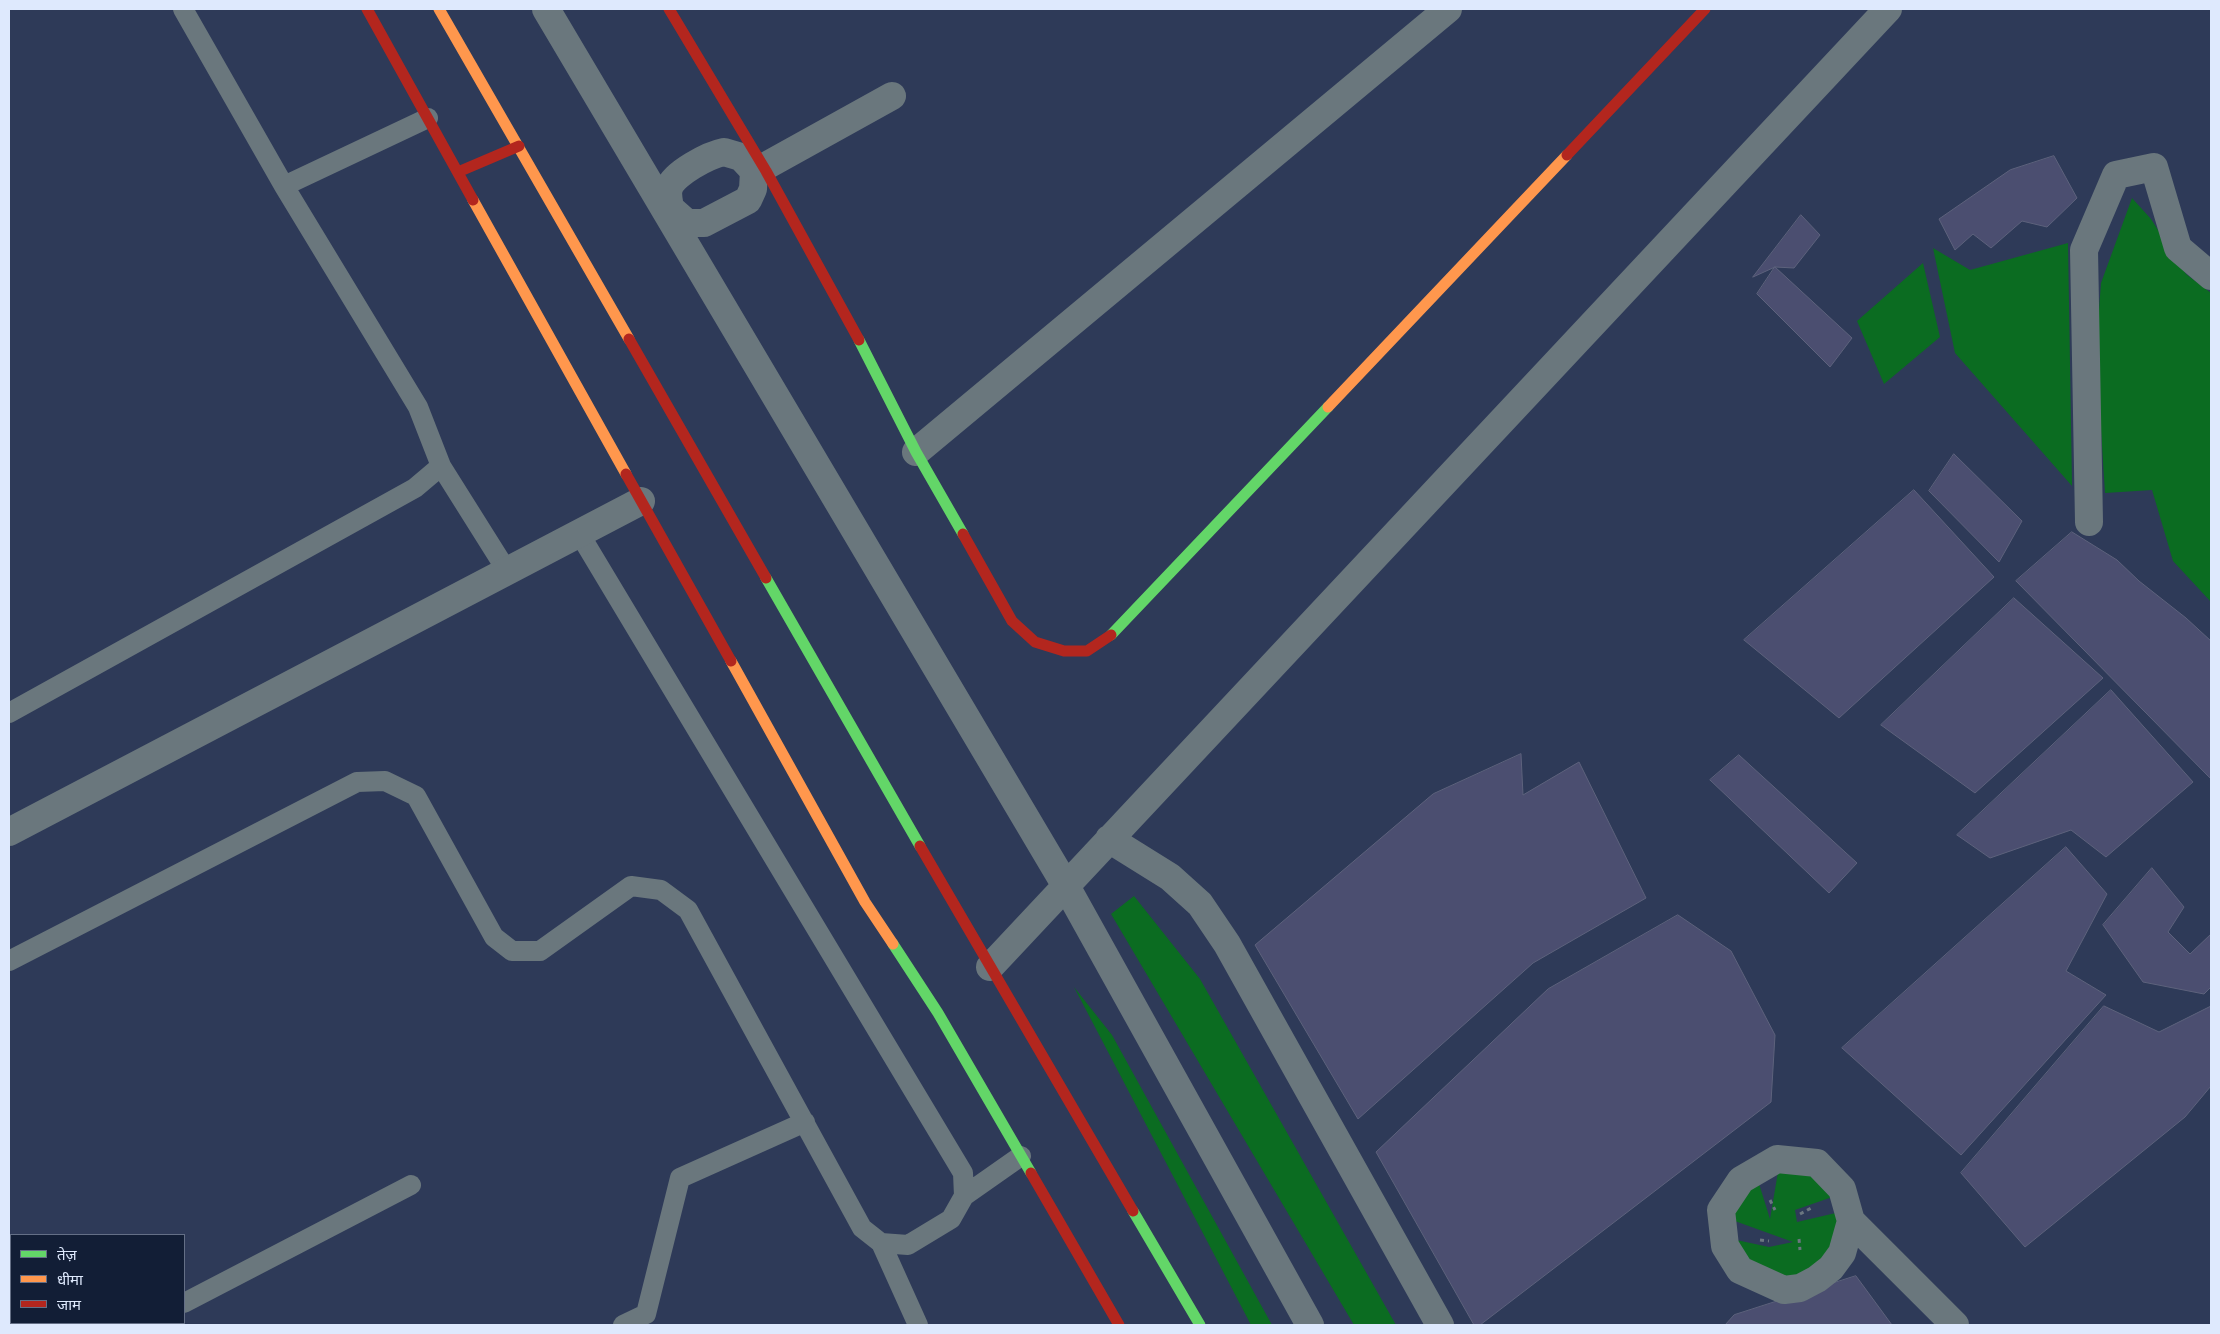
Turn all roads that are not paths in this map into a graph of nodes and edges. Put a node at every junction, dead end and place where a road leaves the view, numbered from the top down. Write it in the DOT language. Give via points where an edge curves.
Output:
graph roads {
  1 [pos="183,9"];
  2 [pos="367,9"];
  3 [pos="440,9"];
  4 [pos="546,9"];
  5 [pos="669,9"];
  6 [pos="1448,9"];
  7 [pos="1705,9"];
  8 [pos="1888,9"];
  9 [pos="892,96"];
  10 [pos="428,118"];
  11 [pos="519,146"];
  12 [pos="759,169"];
  13 [pos="458,172"];
  14 [pos="284,186"];
  15 [pos="667,209"];
  16 [pos="2211,276"];
  17 [pos="916,452"];
  18 [pos="441,466"];
  19 [pos="641,501"];
  20 [pos="2088,522"];
  21 [pos="579,533"];
  22 [pos="507,571"];
  23 [pos="9,712"];
  24 [pos="9,832"];
  25 [pos="1109,839"];
  26 [pos="1066,886"];
  27 [pos="9,961"];
  28 [pos="990,967"];
  29 [pos="805,1122"];
  30 [pos="1021,1156"];
  31 [pos="411,1186"];
  32 [pos="964,1196"];
  33 [pos="1851,1221"];
  34 [pos="881,1243"];
  35 [pos="185,1302"];
  36 [pos="623,1325"];
  37 [pos="918,1325"];
  38 [pos="1119,1325"];
  39 [pos="1200,1325"];
  40 [pos="1310,1325"];
  41 [pos="1440,1325"];
  42 [pos="1955,1325"];
  1 -- 14 [label="lane"];
  2 -- 10 [label="street"];
  3 -- 11 [label="street"];
  4 -- 15 [label="street"];
  5 -- 12 [label="street"];
  6 -- 17 [label="street"];
  7 -- 17 [label="street" via="1111,636 1087,651 1064,651 1035,642 1012,621"];
  8 -- 25 [label="street"];
  9 -- 12 [label="street"];
  10 -- 13 [label="street"];
  10 -- 14 [label="lane"];
  11 -- 13 [label="street"];
  11 -- 28 [label="street"];
  12 -- 15 [label="street" via="748,200 704,223 687,223"];
  12 -- 15 [label="street" via="741,157 724,152 714,154 674,179 668,189"];
  12 -- 17 [label="street" via="880,379"];
  13 -- 19 [label="street"];
  14 -- 18 [label="lane" via="418,407"];
  15 -- 26 [label="street"];
  16 -- 20 [label="street" via="2178,248 2154,167 2116,175 2084,250"];
  18 -- 22 [label="lane"];
  18 -- 23 [label="lane" via="415,488"];
  19 -- 21 [label="street"];
  19 -- 30 [label="street" via="865,902 938,1013"];
  21 -- 22 [label="street"];
  21 -- 32 [label="lane" via="963,1173"];
  22 -- 24 [label="street"];
  25 -- 26 [label="street"];
  25 -- 41 [label="street" via="1170,877 1200,904 1227,944"];
  26 -- 28 [label="street"];
  26 -- 40 [label="street"];
  27 -- 29 [label="lane" via="357,782 385,781 416,796 494,937 512,951 540,951 631,886 661,890 688,910"];
  28 -- 39 [label="street"];
  29 -- 34 [label="lane" via="862,1228"];
  29 -- 36 [label="lane" via="680,1178 646,1314"];
  30 -- 32 [label="lane"];
  30 -- 38 [label="street"];
  31 -- 35 [label="lane"];
  32 -- 34 [label="lane" via="951,1219 908,1245"];
  33 -- 33 [label="street" via="1842,1189 1817,1164 1777,1159 1741,1180 1721,1210 1725,1246 1740,1270 1784,1290 1800,1288 1831,1268 1842,1253"];
  33 -- 42 [label="street"];
  34 -- 37 [label="lane"];
}
